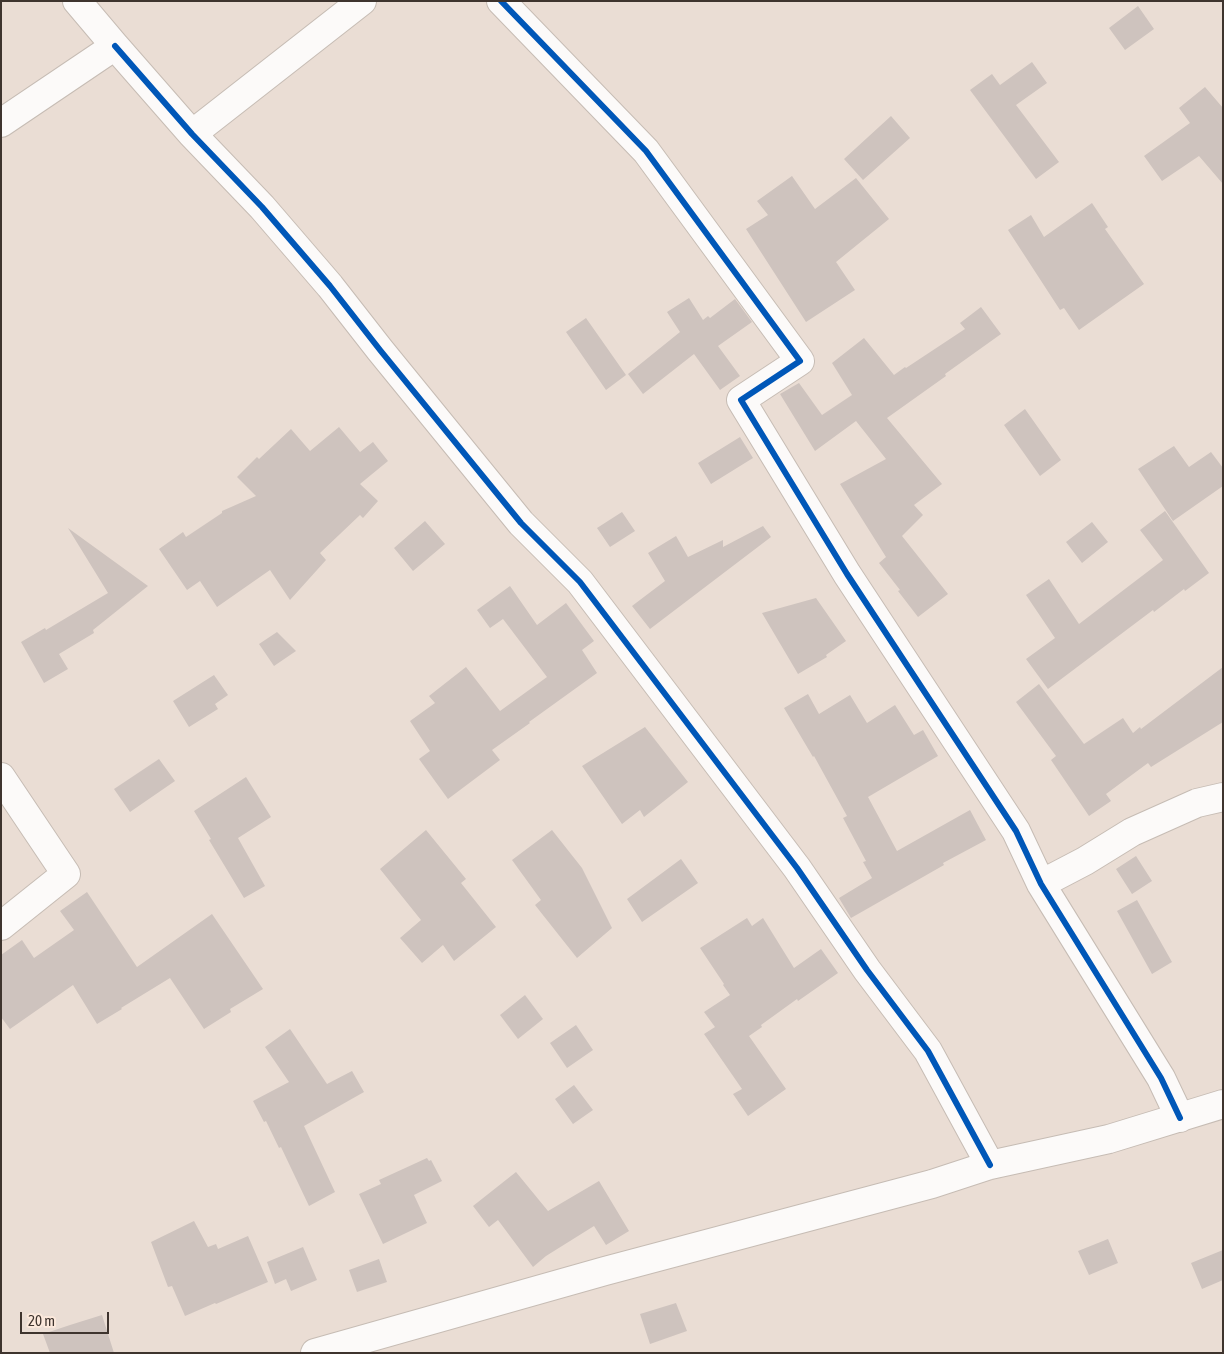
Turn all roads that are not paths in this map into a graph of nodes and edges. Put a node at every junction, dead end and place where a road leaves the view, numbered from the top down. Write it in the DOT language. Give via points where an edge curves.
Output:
graph roads {
  1 [pos="78,1"];
  2 [pos="362,1"];
  3 [pos="500,1"];
  4 [pos="115,46"];
  5 [pos="1,123"];
  6 [pos="192,134"];
  7 [pos="1,777"];
  8 [pos="1223,797"];
  9 [pos="1041,884"];
  10 [pos="1,926"];
  11 [pos="1223,1104"];
  12 [pos="1180,1118"];
  13 [pos="990,1165"];
  14 [pos="315,1353"];
  1 -- 4 [label="street"];
  2 -- 6 [label="street"];
  3 -- 9 [label="street" via="646,151 800,361 741,400 846,574 1016,831"];
  4 -- 5 [label="street"];
  4 -- 6 [label="street"];
  6 -- 13 [label="street" via="262,207 330,286 521,523 580,582 797,868 928,1051"];
  7 -- 10 [label="street" via="66,874"];
  8 -- 9 [label="street" via="1197,803 1132,832"];
  9 -- 12 [label="street" via="1161,1078"];
  11 -- 12 [label="street"];
  12 -- 13 [label="street" via="1108,1140"];
  13 -- 14 [label="street"];
}
